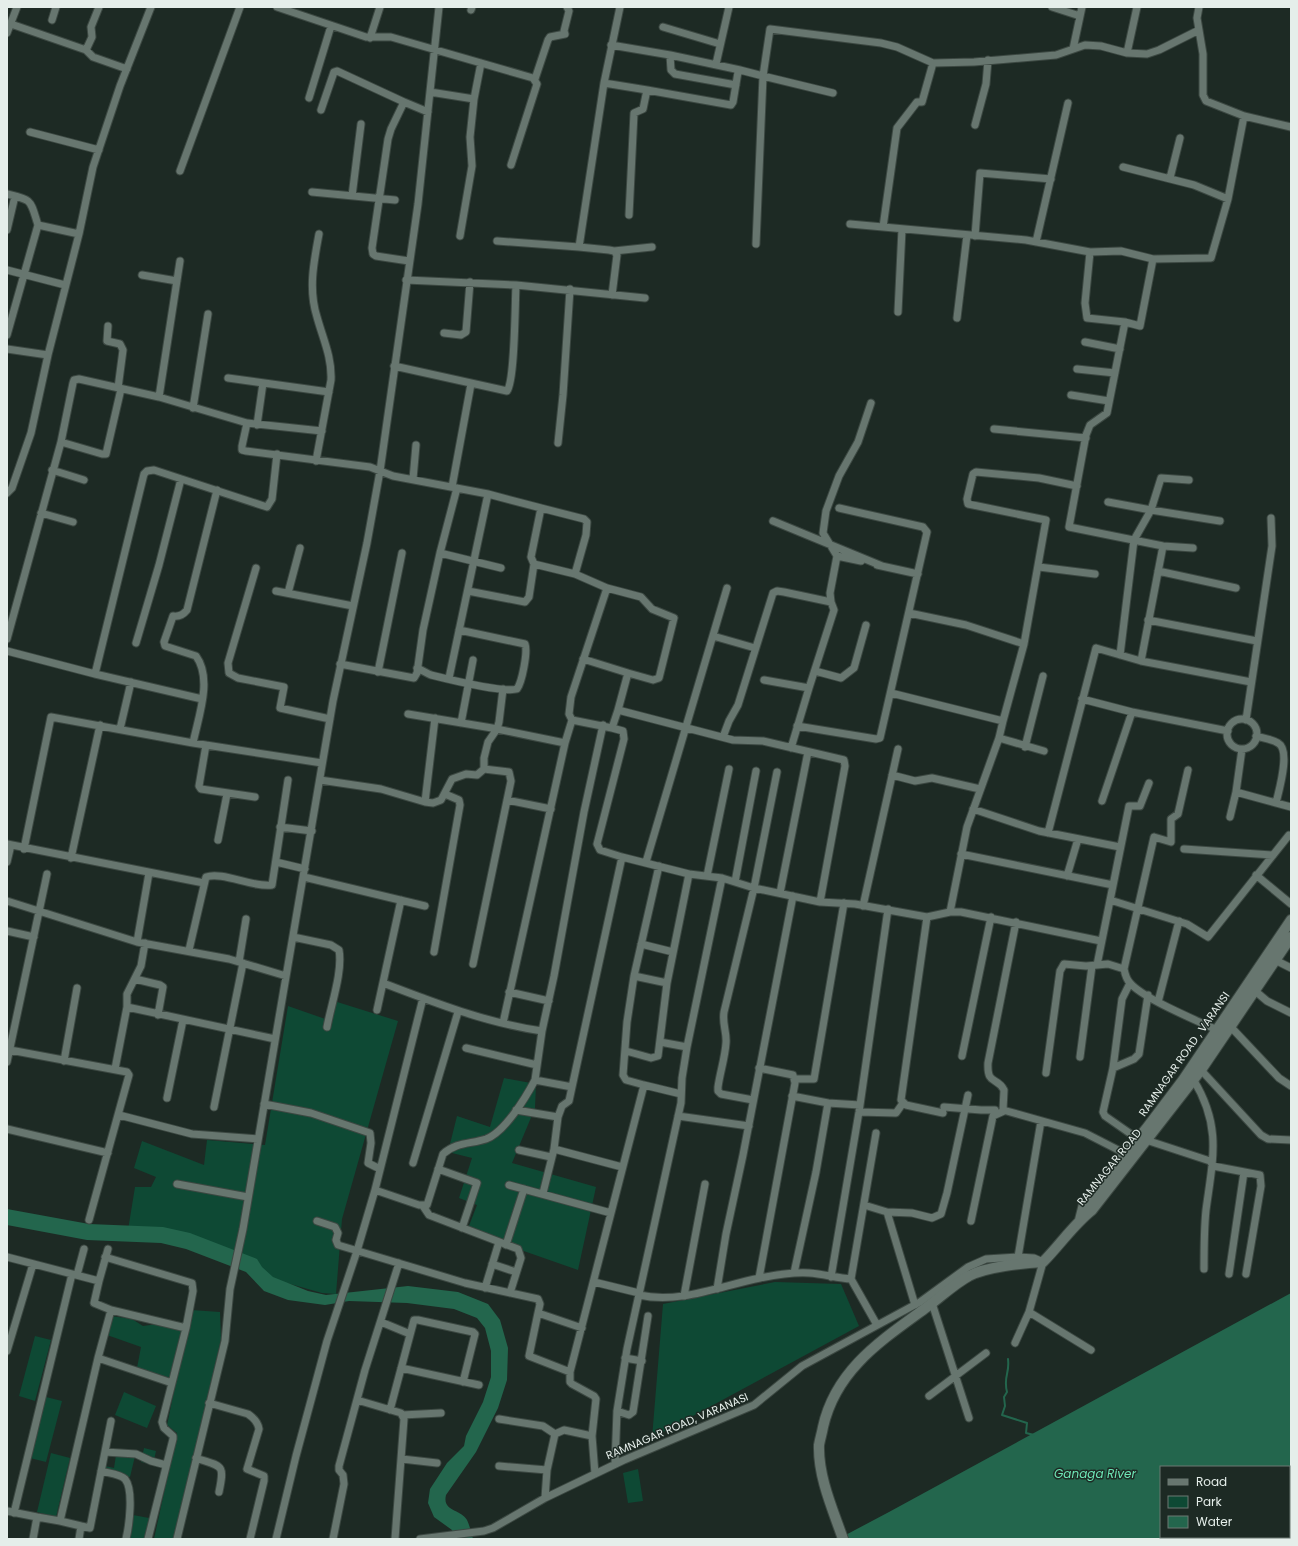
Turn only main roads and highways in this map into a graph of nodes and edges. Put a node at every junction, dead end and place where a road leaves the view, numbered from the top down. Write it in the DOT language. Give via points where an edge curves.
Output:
graph roads {
  1 [pos="1291,920"];
  2 [pos="1291,937"];
  3 [pos="1142,1140"];
  4 [pos="1080,1220"];
  5 [pos="842,1539"];
  1 -- 3 [label="main road, RAMNAGAR ROAD , VARANSI"];
  2 -- 3 [label="main road, RAMNAGAR ROAD" via="1229,1025 1201,1070"];
  3 -- 4 [label="main road, RAMNAGAR ROAD" via="1092,1210"];
  3 -- 4 [label="main road, RAMNAGAR ROAD , VARANSI" via="1126,1154 1084,1204"];
  4 -- 5 [label="main road, RAMNAGAR ROAD" via="1043,1262 1016,1264 969,1276 868,1352 846,1375 826,1416 819,1445 822,1472"];
}
